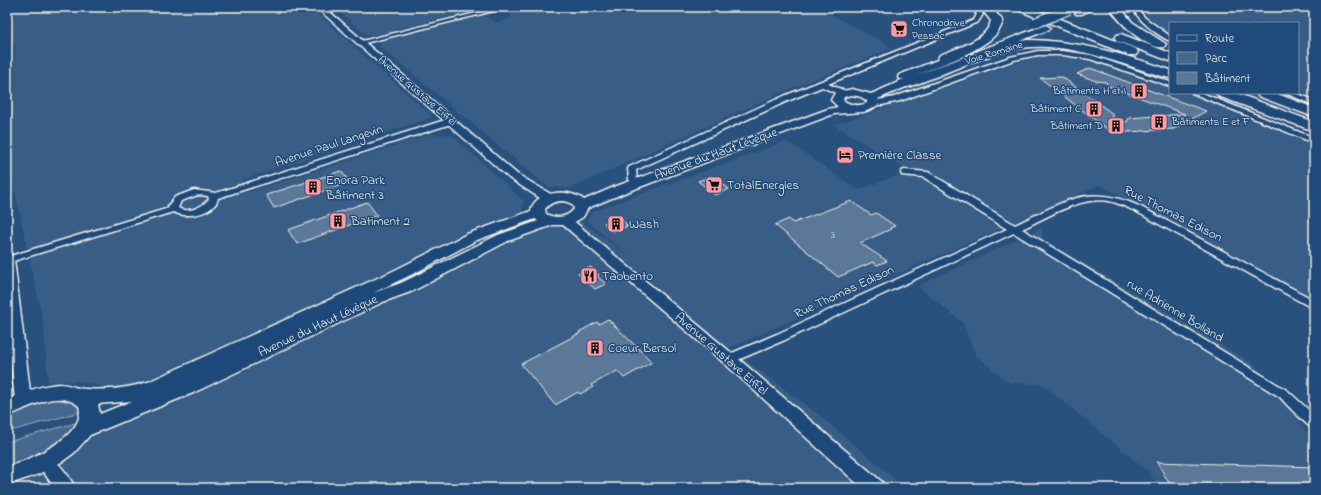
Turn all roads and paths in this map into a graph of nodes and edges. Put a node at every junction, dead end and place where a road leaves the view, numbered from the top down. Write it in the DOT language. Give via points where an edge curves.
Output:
graph roads {
  1 [pos="320,7"];
  2 [pos="507,7"];
  3 [pos="971,7"];
  4 [pos="985,7"];
  5 [pos="1020,7"];
  6 [pos="1041,7"];
  7 [pos="1091,7"];
  8 [pos="1115,7"];
  9 [pos="1137,7"];
  10 [pos="1311,7"];
  11 [pos="1075,9"];
  12 [pos="1314,9"];
  13 [pos="1038,28"];
  14 [pos="1169,38"];
  15 [pos="361,42"];
  16 [pos="1169,48"];
  17 [pos="1169,57"];
  18 [pos="1125,60"];
  19 [pos="1169,67"];
  20 [pos="914,73"];
  21 [pos="1169,74"];
  22 [pos="822,84"];
  23 [pos="903,84"];
  24 [pos="1169,84"];
  25 [pos="1198,94"];
  26 [pos="1226,94"];
  27 [pos="1239,94"];
  28 [pos="1267,94"];
  29 [pos="1272,94"];
  30 [pos="1292,94"];
  31 [pos="841,98"];
  32 [pos="868,98"];
  33 [pos="1314,103"];
  34 [pos="852,108"];
  35 [pos="1314,111"];
  36 [pos="451,121"];
  37 [pos="1314,124"];
  38 [pos="1314,127"];
  39 [pos="1314,141"];
  40 [pos="905,173"];
  41 [pos="633,175"];
  42 [pos="214,196"];
  43 [pos="578,202"];
  44 [pos="174,209"];
  45 [pos="549,212"];
  46 [pos="1014,229"];
  47 [pos="7,260"];
  48 [pos="1314,305"];
  49 [pos="729,359"];
  50 [pos="82,397"];
  51 [pos="15,404"];
  52 [pos="1314,424"];
  53 [pos="83,429"];
  54 [pos="45,462"];
  55 [pos="7,476"];
  56 [pos="66,488"];
  57 [pos="875,488"];
  1 -- 15 [label="street, Avenue Gustave Eiffel"];
  2 -- 15 [label="street"];
  3 -- 22 [label="street" via="980,14 976,21"];
  4 -- 20 [label="highway" via="995,18 997,24 994,30 977,43"];
  5 -- 19 [label="highway"];
  6 -- 17 [label="highway"];
  7 -- 11 [label="main road"];
  8 -- 16 [label="highway" via="1118,14 1128,23"];
  9 -- 14 [label="street" via="1137,12 1143,19"];
  10 -- 12 [label="street"];
  11 -- 13 [label="main road"];
  13 -- 18 [label="highway" via="1044,38"];
  13 -- 20 [label="main road"];
  13 -- 23 [label="main road"];
  15 -- 36 [label="street, Avenue Gustave Eiffel"];
  18 -- 21 [label="highway"];
  18 -- 23 [label="highway" via="1058,45 1025,44 1000,49"];
  20 -- 32 [label="main road"];
  22 -- 31 [label="street"];
  22 -- 41 [label="street" via="787,98"];
  23 -- 32 [label="main road"];
  24 -- 32 [label="street, Voie Romaine" via="1091,57 1038,53 1012,58 882,103"];
  25 -- 39 [label="street"];
  26 -- 38 [label="highway"];
  27 -- 37 [label="highway"];
  28 -- 35 [label="highway"];
  29 -- 35 [label="highway"];
  30 -- 33 [label="street"];
  31 -- 32 [label="main road" via="852,92"];
  31 -- 34 [label="main road"];
  31 -- 41 [label="main road, Avenue du Haut Lévèque" via="828,108"];
  32 -- 34 [label="main road, Avenue du Haut Lévèque" via="872,105"];
  34 -- 43 [label="main road, Avenue du Haut Lévèque" via="832,111 613,192"];
  36 -- 42 [label="street, Avenue Paul Langevin"];
  36 -- 45 [label="street, Avenue Gustave Eiffel" via="513,176 519,187"];
  40 -- 46 [label="street" via="925,174"];
  41 -- 43 [label="main road, Avenue du Haut Lévèque"];
  42 -- 44 [label="street, Avenue Paul Langevin" via="208,206 196,211 182,212"];
  42 -- 44 [label="street, Avenue Paul Langevin" via="203,192 190,194 178,199 173,206"];
  43 -- 45 [label="main road" via="563,197"];
  43 -- 45 [label="main road" via="581,209 576,216"];
  44 -- 47 [label="street, Avenue Paul Langevin"];
  45 -- 49 [label="street, Avenue Gustave Eiffel"];
  45 -- 50 [label="main road, Avenue du Haut Lévèque" via="484,232 443,250 399,276 153,388 129,395"];
  45 -- 53 [label="main road, Avenue du Haut Lévèque" via="407,287 377,298 193,385"];
  46 -- 48 [label="street, Rue Thomas Edison" via="1080,199 1097,196 1117,199"];
  46 -- 49 [label="street, Rue Thomas Edison"];
  46 -- 52 [label="street, rue Adrienne Bolland" via="1284,394"];
  47 -- 51 [label="street"];
  49 -- 57 [label="street, Avenue Gustave Eiffel"];
  50 -- 51 [label="main road, Avenue du Haut Lévèque" via="72,392 58,392"];
  50 -- 53 [label="main road" via="89,404 91,414"];
  53 -- 54 [label="main road" via="68,446"];
  54 -- 55 [label="main road"];
  54 -- 56 [label="street"];
}
